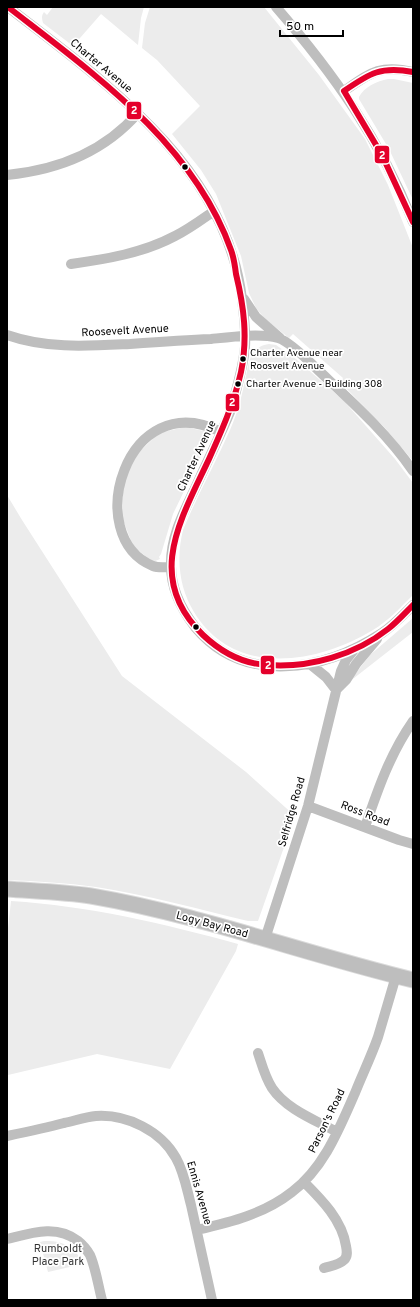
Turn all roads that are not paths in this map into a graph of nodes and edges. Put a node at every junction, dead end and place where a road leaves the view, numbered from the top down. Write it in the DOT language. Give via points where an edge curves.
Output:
graph roads {
  1 [pos="8,7"];
  2 [pos="276,7"];
  3 [pos="413,72"];
  4 [pos="344,91"];
  5 [pos="138,113"];
  6 [pos="7,175"];
  7 [pos="214,211"];
  8 [pos="413,222"];
  9 [pos="71,264"];
  10 [pos="242,297"];
  11 [pos="7,335"];
  12 [pos="245,336"];
  13 [pos="282,340"];
  14 [pos="221,432"];
  15 [pos="413,471"];
  16 [pos="171,567"];
  17 [pos="413,605"];
  18 [pos="382,633"];
  19 [pos="359,646"];
  20 [pos="310,664"];
  21 [pos="336,690"];
  22 [pos="413,721"];
  23 [pos="308,806"];
  24 [pos="364,827"];
  25 [pos="413,844"];
  26 [pos="7,889"];
  27 [pos="265,939"];
  28 [pos="396,976"];
  29 [pos="413,980"];
  30 [pos="258,1053"];
  31 [pos="337,1132"];
  32 [pos="7,1136"];
  33 [pos="304,1182"];
  34 [pos="197,1230"];
  35 [pos="7,1239"];
  36 [pos="324,1268"];
  37 [pos="102,1300"];
  38 [pos="212,1300"];
  1 -- 5 [label="street, Charter Avenue"];
  2 -- 4 [label="street"];
  3 -- 4 [label="street" via="394,68 378,70"];
  4 -- 8 [label="street" via="386,162"];
  5 -- 6 [label="street" via="126,127 103,144 72,160 38,171"];
  5 -- 7 [label="street, Charter Avenue" via="185,165"];
  7 -- 9 [label="street" via="158,244 104,259"];
  7 -- 10 [label="street, Charter Avenue" via="232,253 240,279"];
  10 -- 12 [label="street, Charter Avenue"];
  10 -- 13 [label="street" via="256,317"];
  11 -- 12 [label="street, Roosevelt Avenue" via="62,346"];
  12 -- 13 [label="street, Roosevelt Avenue"];
  12 -- 14 [label="street, Charter Avenue" via="244,355 234,398"];
  13 -- 15 [label="street" via="353,402"];
  14 -- 16 [label="street, Charter Avenue" via="176,530 172,543"];
  14 -- 16 [label="street" via="208,425 194,423 158,429 140,443 126,465 118,494 118,508 119,522 126,544 147,563 158,567"];
  16 -- 20 [label="street, Charter Avenue" via="175,590 184,610 213,645 236,658 264,666"];
  17 -- 18 [label="street"];
  18 -- 19 [label="street, Charter Avenue"];
  18 -- 21 [label="street, Selfridge Road"];
  19 -- 20 [label="street, Charter Avenue"];
  19 -- 21 [label="street, Selfridge Road" via="343,665"];
  20 -- 21 [label="street" via="326,677"];
  21 -- 23 [label="street, Selfridge Road"];
  22 -- 24 [label="street" via="392,756"];
  23 -- 24 [label="street, Ross Road"];
  23 -- 27 [label="street, Selfridge Road"];
  24 -- 25 [label="street, Ross Road"];
  26 -- 27 [label="main road, Logy Bay Road" via="90,896 153,909"];
  27 -- 28 [label="main road, Logy Bay Road"];
  28 -- 29 [label="main road, Logy Bay Road"];
  28 -- 31 [label="street, Parson's Road" via="378,1038"];
  30 -- 31 [label="street" via="273,1089 305,1116"];
  31 -- 33 [label="street, Parson's Road" via="322,1160"];
  32 -- 34 [label="street, Ennis Avenue" via="96,1116 113,1117 140,1124 163,1142 176,1158"];
  33 -- 34 [label="street, Parson's Road" via="280,1200 254,1214"];
  33 -- 36 [label="street" via="331,1211 345,1238 345,1260"];
  34 -- 38 [label="street, Ennis Avenue"];
  35 -- 37 [label="street" via="46,1231 62,1232 72,1236 89,1253"];
}
